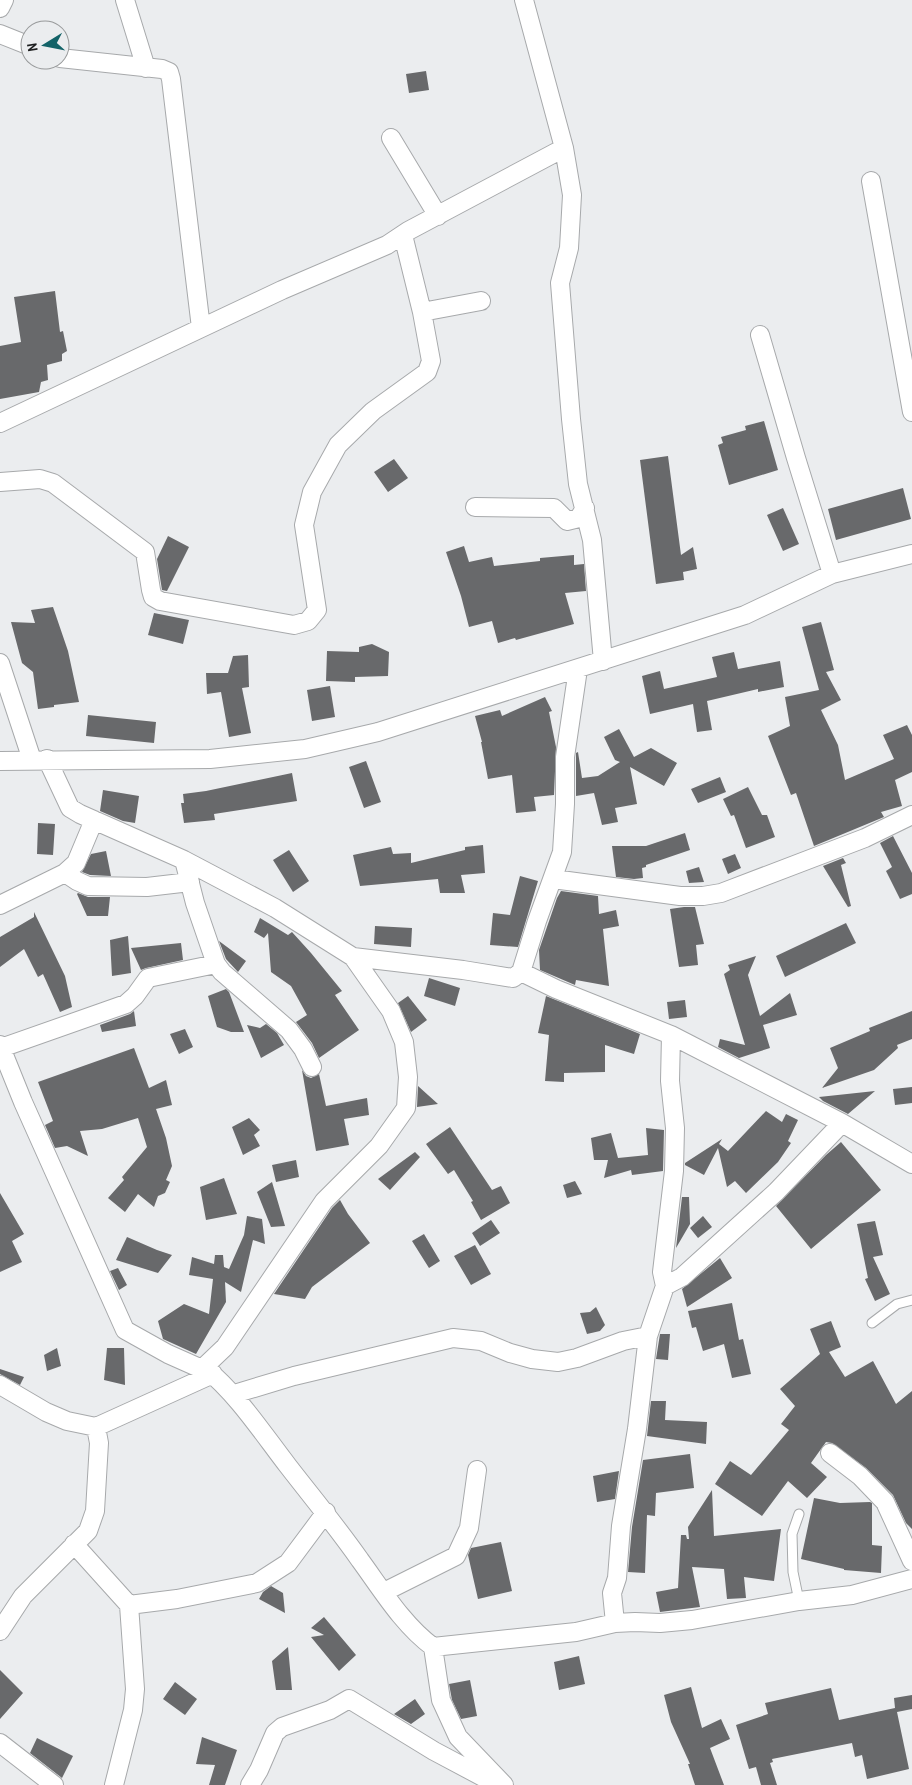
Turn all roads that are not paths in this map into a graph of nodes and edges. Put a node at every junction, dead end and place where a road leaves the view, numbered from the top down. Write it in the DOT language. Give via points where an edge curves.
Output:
graph roads {
  1 [pos="4,0"];
  2 [pos="125,0"];
  3 [pos="524,0"];
  4 [pos="0,8"];
  5 [pos="0,34"];
  6 [pos="20,42"];
  7 [pos="70,59"];
  8 [pos="146,68"];
  9 [pos="392,138"];
  10 [pos="564,148"];
  11 [pos="871,181"];
  12 [pos="438,216"];
  13 [pos="402,235"];
  14 [pos="480,300"];
  15 [pos="422,312"];
  16 [pos="201,328"];
  17 [pos="760,335"];
  18 [pos="912,412"];
  19 [pos="0,422"];
  20 [pos="0,482"];
  21 [pos="475,507"];
  22 [pos="585,508"];
  23 [pos="912,554"];
  24 [pos="832,574"];
  25 [pos="603,661"];
  26 [pos="0,664"];
  27 [pos="578,669"];
  28 [pos="39,759"];
  29 [pos="0,761"];
  30 [pos="912,815"];
  31 [pos="94,820"];
  32 [pos="184,860"];
  33 [pos="65,873"];
  34 [pos="553,879"];
  35 [pos="190,882"];
  36 [pos="0,905"];
  37 [pos="353,957"];
  38 [pos="216,964"];
  39 [pos="521,972"];
  40 [pos="672,1035"];
  41 [pos="1,1047"];
  42 [pos="312,1066"];
  43 [pos="842,1123"];
  44 [pos="912,1164"];
  45 [pos="665,1286"];
  46 [pos="912,1300"];
  47 [pos="872,1323"];
  48 [pos="648,1336"];
  49 [pos="213,1374"];
  50 [pos="0,1385"];
  51 [pos="234,1394"];
  52 [pos="96,1427"];
  53 [pos="830,1453"];
  54 [pos="477,1470"];
  55 [pos="326,1512"];
  56 [pos="800,1514"];
  57 [pos="74,1544"];
  58 [pos="912,1561"];
  59 [pos="912,1580"];
  60 [pos="384,1592"];
  61 [pos="798,1602"];
  62 [pos="129,1605"];
  63 [pos="615,1623"];
  64 [pos="0,1631"];
  65 [pos="433,1647"];
  66 [pos="0,1743"];
  67 [pos="54,1785"];
  68 [pos="114,1785"];
  69 [pos="250,1785"];
  70 [pos="497,1785"];
  71 [pos="504,1785"];
  1 -- 4 [label="street"];
  2 -- 8 [label="street"];
  3 -- 10 [label="street"];
  5 -- 6 [label="street"];
  7 -- 8 [label="street"];
  8 -- 16 [label="street" via="169,72 171,79"];
  9 -- 12 [label="street"];
  10 -- 12 [label="street"];
  10 -- 22 [label="street" via="572,195 569,248 560,283 578,484"];
  11 -- 18 [label="street"];
  12 -- 13 [label="street"];
  13 -- 15 [label="street"];
  13 -- 16 [label="street" via="387,245"];
  14 -- 15 [label="street"];
  15 -- 20 [label="street" via="430,361 427,372 373,411 338,445 312,492 304,525 317,610 308,621 294,626 160,602 151,590 145,552 54,483 40,479"];
  16 -- 19 [label="street"];
  17 -- 24 [label="street"];
  21 -- 22 [label="street" via="554,508 567,521 578,518"];
  22 -- 25 [label="street" via="592,540"];
  23 -- 24 [label="street"];
  24 -- 25 [label="street" via="745,615"];
  25 -- 27 [label="street"];
  26 -- 28 [label="street"];
  27 -- 28 [label="street" via="378,732 305,749 210,760"];
  27 -- 34 [label="street" via="565,757 562,852"];
  28 -- 29 [label="street"];
  28 -- 31 [label="street" via="70,808"];
  30 -- 34 [label="street" via="865,838 721,893 680,896"];
  31 -- 32 [label="street"];
  31 -- 33 [label="street" via="76,863"];
  32 -- 35 [label="street"];
  32 -- 37 [label="street" via="275,908"];
  33 -- 35 [label="street" via="88,886"];
  33 -- 36 [label="street"];
  34 -- 39 [label="street"];
  35 -- 38 [label="street"];
  37 -- 39 [label="street" via="513,978"];
  37 -- 49 [label="street" via="391,1011 404,1042 408,1077 406,1108 379,1146 324,1201 225,1347 204,1366"];
  38 -- 41 [label="street" via="148,978 126,1004"];
  38 -- 42 [label="street" via="289,1030"];
  39 -- 40 [label="street"];
  40 -- 43 [label="street"];
  40 -- 45 [label="street" via="670,1081 675,1128 674,1171 662,1272"];
  41 -- 49 [label="street" via="125,1330"];
  43 -- 44 [label="street"];
  43 -- 45 [label="street" via="768,1199 682,1278"];
  45 -- 48 [label="street"];
  46 -- 47 [label="lane" via="897,1304"];
  48 -- 51 [label="street" via="558,1362 532,1359 481,1341 453,1338 294,1376"];
  48 -- 63 [label="street" via="637,1429 620,1526 617,1578 612,1593"];
  49 -- 51 [label="street"];
  49 -- 52 [label="street"];
  50 -- 52 [label="street" via="46,1412 67,1421"];
  51 -- 55 [label="street"];
  52 -- 57 [label="street" via="99,1443 95,1511 88,1531"];
  53 -- 58 [label="street" via="860,1476 885,1502"];
  54 -- 60 [label="street" via="469,1528 456,1556"];
  55 -- 60 [label="street"];
  55 -- 62 [label="street" via="288,1563 256,1583"];
  56 -- 61 [label="lane" via="792,1534"];
  57 -- 62 [label="street"];
  57 -- 64 [label="street" via="23,1596"];
  59 -- 61 [label="street" via="852,1595"];
  60 -- 65 [label="street" via="419,1637"];
  61 -- 63 [label="street" via="692,1620"];
  62 -- 68 [label="street" via="135,1689 133,1710"];
  63 -- 65 [label="street" via="576,1632"];
  65 -- 71 [label="street" via="441,1700 458,1737"];
  66 -- 67 [label="street"];
  69 -- 70 [label="street" via="275,1733 282,1727 330,1710 349,1699"];
}
